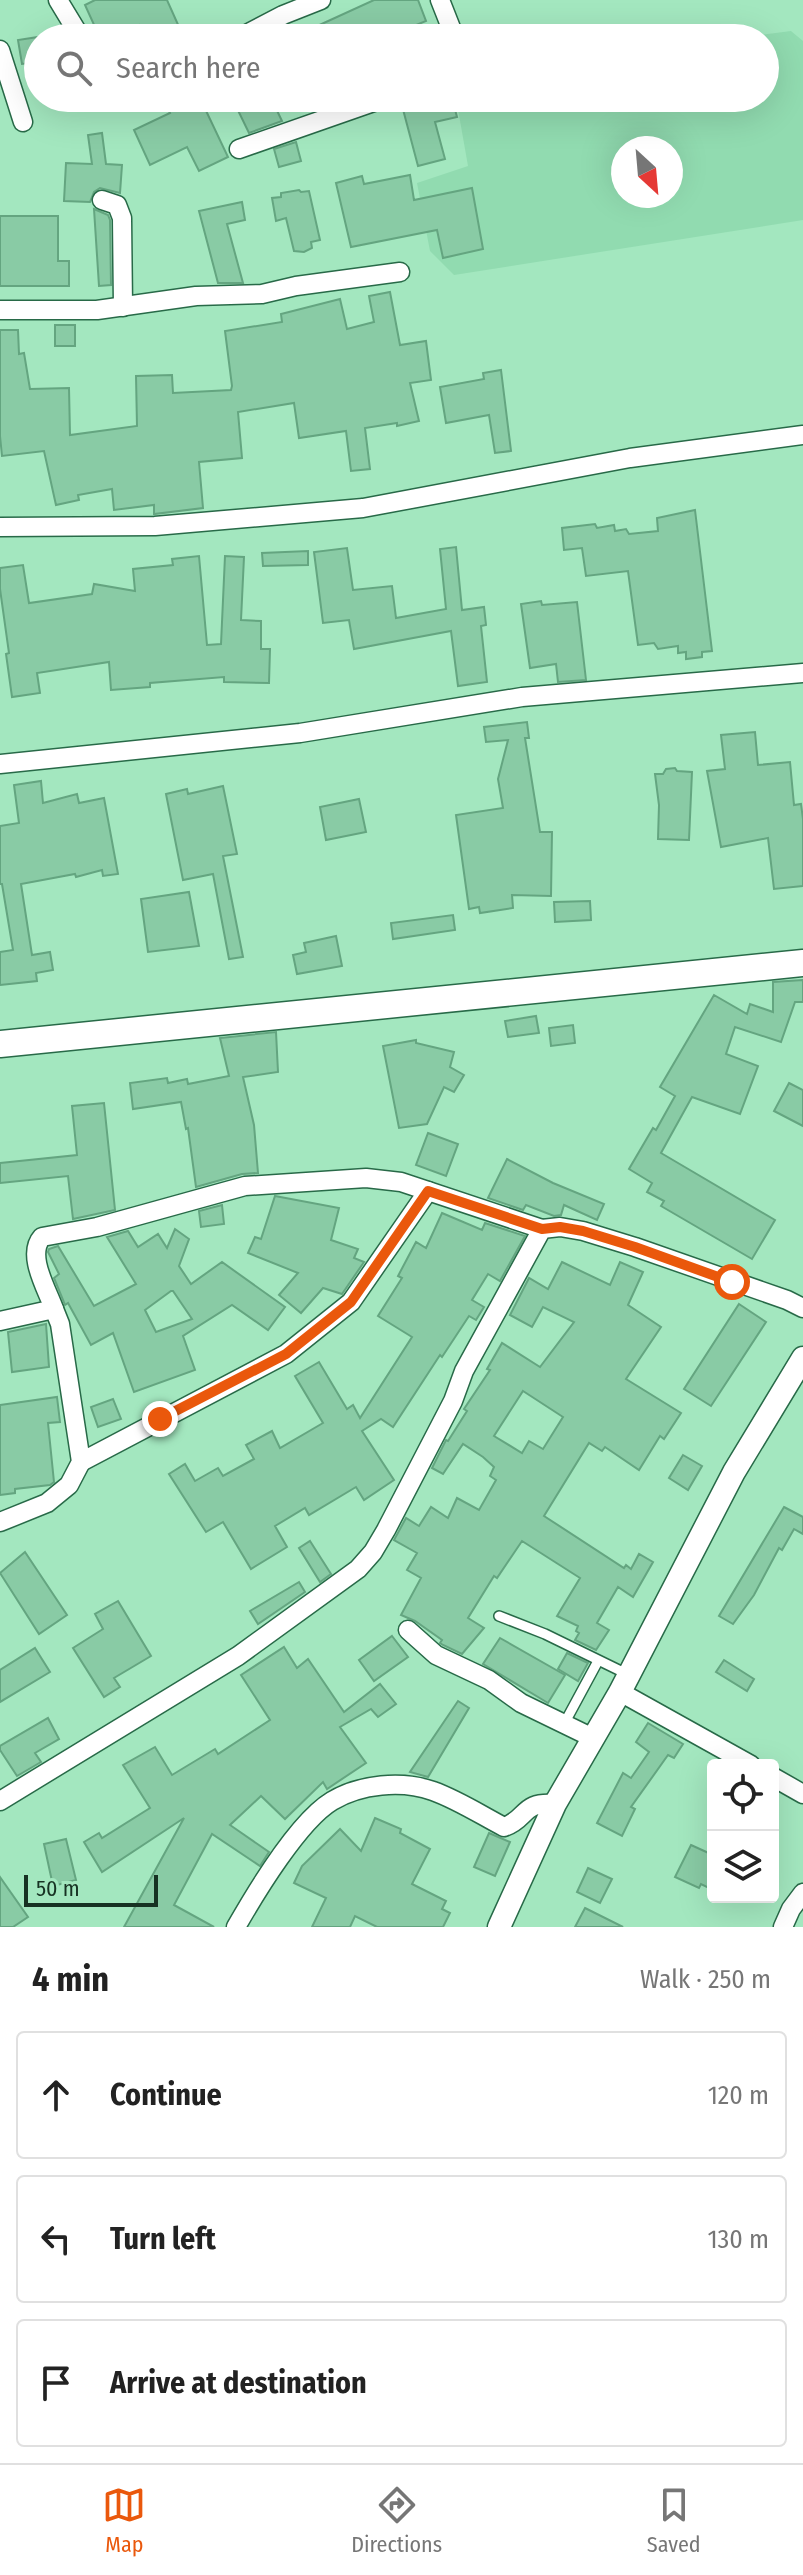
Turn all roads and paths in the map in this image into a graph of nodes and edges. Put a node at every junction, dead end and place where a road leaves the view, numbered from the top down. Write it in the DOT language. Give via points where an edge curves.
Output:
graph roads {
  1 [pos="59,0"];
  2 [pos="321,0"];
  3 [pos="440,0"];
  4 [pos="73,24"];
  5 [pos="266,24"];
  6 [pos="449,24"];
  7 [pos="0,50"];
  8 [pos="345,112"];
  9 [pos="23,122"];
  10 [pos="239,149"];
  11 [pos="102,200"];
  12 [pos="400,272"];
  13 [pos="123,307"];
  14 [pos="0,310"];
  15 [pos="803,435"];
  16 [pos="0,527"];
  17 [pos="803,673"];
  18 [pos="0,763"];
  19 [pos="803,949"];
  20 [pos="803,963"];
  21 [pos="341,1002"];
  22 [pos="0,1029"];
  23 [pos="0,1044"];
  24 [pos="428,1191"];
  25 [pos="542,1229"];
  26 [pos="803,1308"];
  27 [pos="54,1309"];
  28 [pos="0,1321"];
  29 [pos="800,1369"];
  30 [pos="81,1462"];
  31 [pos="0,1522"];
  32 [pos="499,1616"];
  33 [pos="408,1630"];
  34 [pos="598,1661"];
  35 [pos="624,1683"];
  36 [pos="564,1724"];
  37 [pos="593,1738"];
  38 [pos="742,1759"];
  39 [pos="779,1780"];
  40 [pos="803,1794"];
  41 [pos="0,1801"];
  42 [pos="555,1804"];
  43 [pos="803,1893"];
  44 [pos="236,1927"];
  45 [pos="499,1927"];
  46 [pos="783,1927"];
  1 -- 4 [label="street"];
  2 -- 5 [label="street"];
  3 -- 6 [label="street"];
  7 -- 9 [label="street"];
  8 -- 10 [label="street"];
  11 -- 13 [label="street" via="117,205 122,218"];
  12 -- 13 [label="street" via="262,294 196,296"];
  13 -- 14 [label="street"];
  15 -- 16 [label="street" via="630,458 363,508 155,526"];
  17 -- 18 [label="street" via="522,697 300,733"];
  19 -- 21 [label="main road"];
  20 -- 21 [label="main road"];
  21 -- 22 [label="main road"];
  21 -- 23 [label="main road"];
  24 -- 25 [label="street"];
  24 -- 27 [label="street" via="366,1178 245,1186 42,1237 34,1255"];
  24 -- 30 [label="street" via="351,1302 286,1354"];
  25 -- 26 [label="street" via="560,1227 635,1247"];
  25 -- 41 [label="street" via="386,1530 358,1569 238,1656"];
  27 -- 28 [label="street"];
  27 -- 30 [label="street"];
  29 -- 35 [label="street" via="734,1472"];
  30 -- 31 [label="street" via="69,1485 47,1503"];
  32 -- 34 [label="lane"];
  33 -- 36 [label="street" via="436,1655"];
  34 -- 35 [label="lane"];
  34 -- 36 [label="lane"];
  35 -- 37 [label="street"];
  35 -- 38 [label="street"];
  36 -- 37 [label="street"];
  37 -- 42 [label="street"];
  39 -- 40 [label="street"];
  42 -- 44 [label="street" via="527,1808 504,1827 432,1791 403,1785 347,1794 309,1821"];
  42 -- 45 [label="street"];
  43 -- 46 [label="street"];
}
